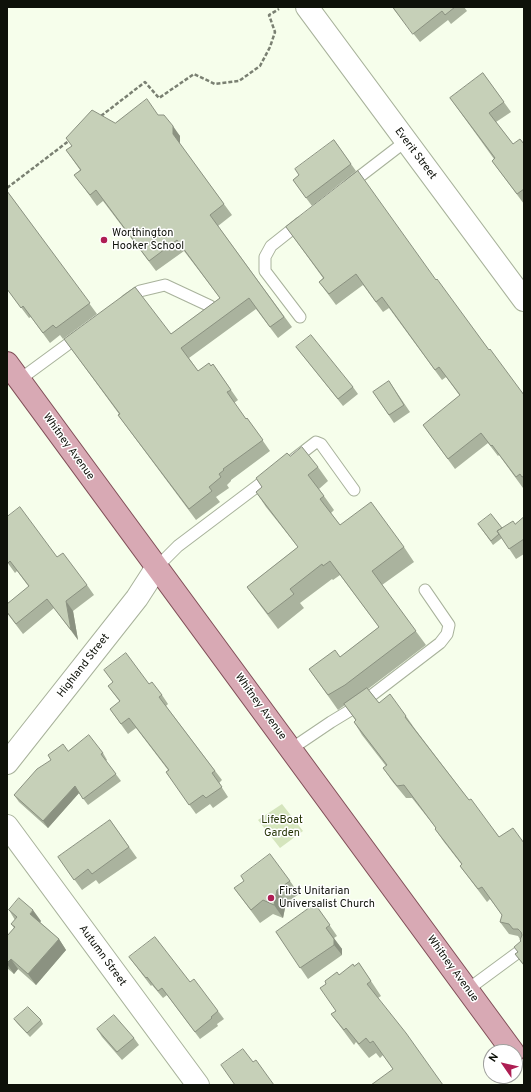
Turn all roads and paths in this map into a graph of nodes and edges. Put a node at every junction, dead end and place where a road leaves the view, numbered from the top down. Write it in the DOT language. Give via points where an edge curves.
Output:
graph roads {
  1 [pos="307,7"];
  2 [pos="279,9"];
  3 [pos="97,119"];
  4 [pos="74,137"];
  5 [pos="406,141"];
  6 [pos="7,188"];
  7 [pos="344,188"];
  8 [pos="308,217"];
  9 [pos="524,300"];
  10 [pos="210,306"];
  11 [pos="116,309"];
  12 [pos="300,317"];
  13 [pos="85,331"];
  14 [pos="13,372"];
  15 [pos="354,490"];
  16 [pos="157,567"];
  17 [pos="425,590"];
  18 [pos="291,749"];
  19 [pos="7,763"];
  20 [pos="7,826"];
  21 [pos="524,948"];
  22 [pos="467,990"];
  23 [pos="507,1044"];
  24 [pos="198,1085"];
  1 -- 5 [label="street, Everit Street"];
  2 -- 3 [label="path" via="269,16 275,32 260,66 239,81 215,84 194,74 159,98 145,82"];
  4 -- 6 [label="path"];
  5 -- 7 [label="lane"];
  5 -- 9 [label="street, Everit Street"];
  8 -- 12 [label="lane" via="271,246 265,257 265,271"];
  10 -- 11 [label="lane" via="166,285 140,290"];
  13 -- 14 [label="lane"];
  14 -- 16 [label="main road, Whitney Avenue"];
  15 -- 16 [label="lane" via="316,442 178,546"];
  16 -- 18 [label="main road, Whitney Avenue"];
  16 -- 19 [label="street, Highland Street" via="137,598"];
  17 -- 18 [label="lane" via="449,625 447,634 440,643 359,705"];
  18 -- 22 [label="main road, Whitney Avenue"];
  20 -- 24 [label="street, Autumn Street"];
  21 -- 22 [label="lane"];
  22 -- 23 [label="main road, Whitney Avenue"];
}
